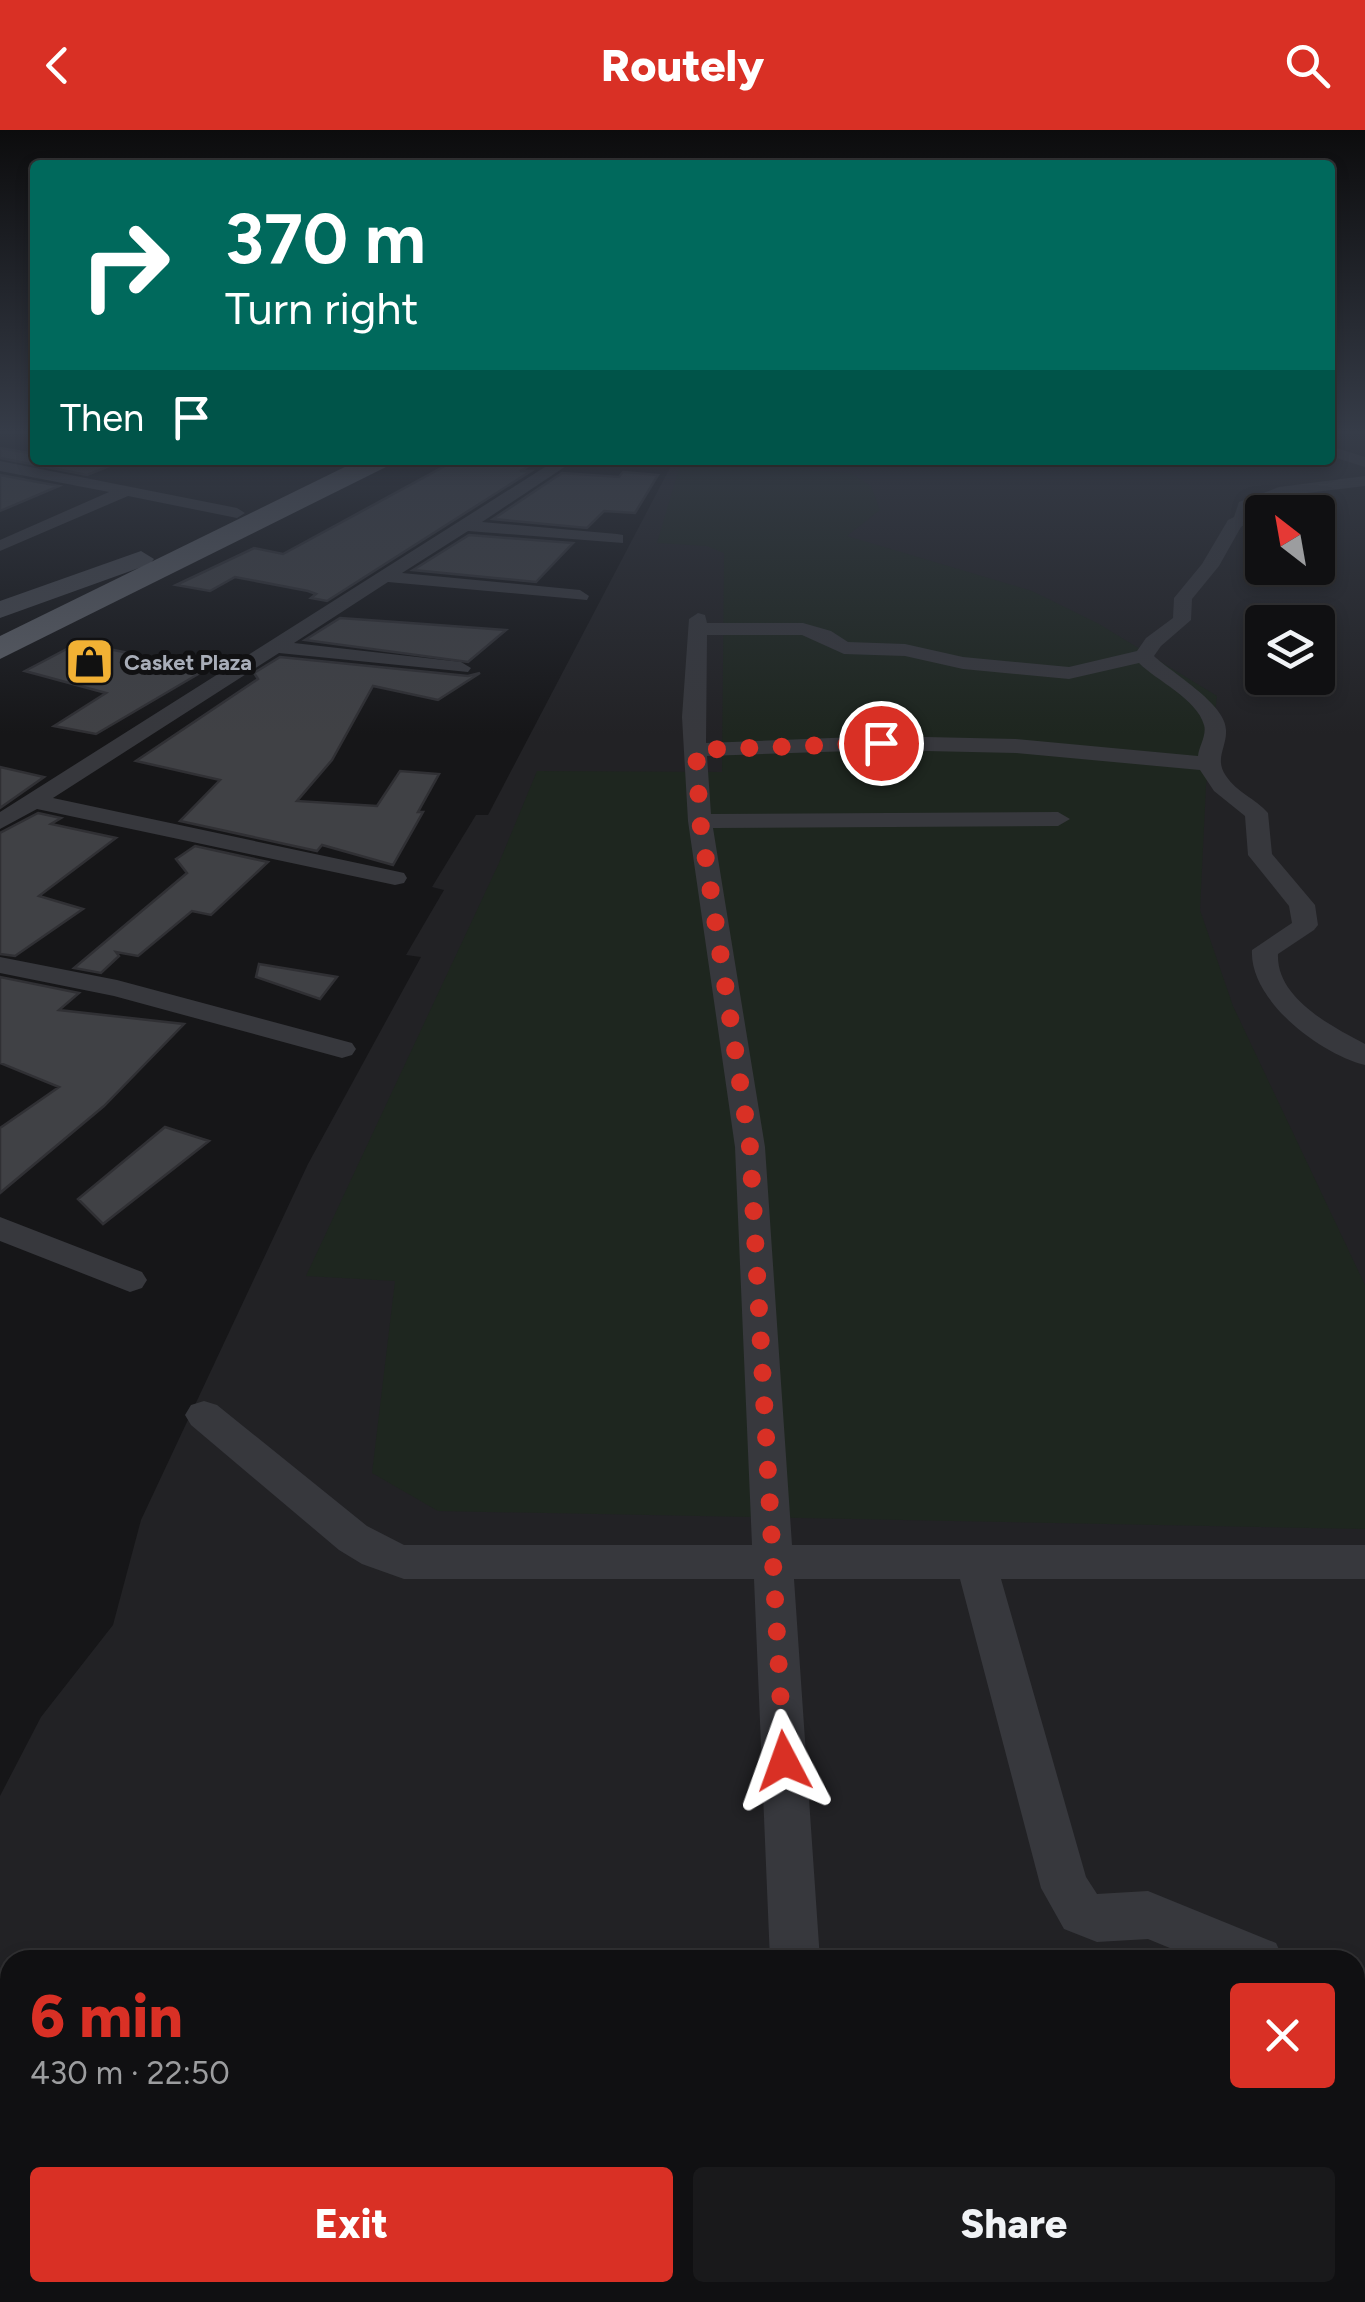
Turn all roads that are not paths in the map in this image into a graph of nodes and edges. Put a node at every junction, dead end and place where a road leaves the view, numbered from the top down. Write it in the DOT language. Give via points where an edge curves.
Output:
graph roads {
  1 [pos="34,531"];
  2 [pos="197,531"];
  3 [pos="236,531"];
  4 [pos="450,531"];
  5 [pos="538,531"];
  6 [pos="1230,531"];
  7 [pos="618,539"];
  8 [pos="0,546"];
  9 [pos="141,559"];
  10 [pos="380,576"];
  11 [pos="580,596"];
  12 [pos="0,610"];
  13 [pos="0,627"];
  14 [pos="273,646"];
  15 [pos="0,649"];
  16 [pos="1144,657"];
  17 [pos="461,668"];
  18 [pos="696,750"];
  19 [pos="1210,764"];
  20 [pos="33,801"];
  21 [pos="1058,820"];
  22 [pos="700,821"];
  23 [pos="0,822"];
  24 [pos="395,878"];
  25 [pos="0,965"];
  26 [pos="342,1049"];
  27 [pos="1365,1056"];
  28 [pos="0,1228"];
  29 [pos="130,1280"];
  30 [pos="204,1415"];
  31 [pos="772,1562"];
  32 [pos="976,1562"];
  33 [pos="1365,1562"];
  34 [pos="794,1950"];
  35 [pos="1233,1950"];
  1 -- 8 [label="street"];
  2 -- 9 [label="highway"];
  3 -- 15 [label="highway"];
  4 -- 10 [label="street"];
  5 -- 7 [label="street"];
  6 -- 16 [label="street" via="1184,598 1182,620"];
  9 -- 12 [label="main road"];
  9 -- 13 [label="highway"];
  10 -- 11 [label="street"];
  10 -- 14 [label="street"];
  14 -- 17 [label="street"];
  14 -- 20 [label="street"];
  16 -- 18 [label="street" via="1069,672 844,648 803,629 698,624"];
  16 -- 19 [label="street" via="1214,721"];
  18 -- 19 [label="street" via="1016,746"];
  18 -- 22 [label="street"];
  19 -- 27 [label="street" via="1222,787 1256,812 1260,855 1302,904 1305,925 1265,950 1268,983 1322,1030"];
  20 -- 23 [label="street"];
  20 -- 24 [label="street"];
  21 -- 22 [label="street"];
  22 -- 31 [label="street" via="750,1147"];
  25 -- 26 [label="street" via="117,988"];
  28 -- 29 [label="street"];
  30 -- 31 [label="street" via="353,1538 404,1562"];
  31 -- 32 [label="street"];
  31 -- 34 [label="street"];
  32 -- 33 [label="street"];
  32 -- 35 [label="street" via="1065,1888 1081,1912 1097,1918 1148,1916"];
}
